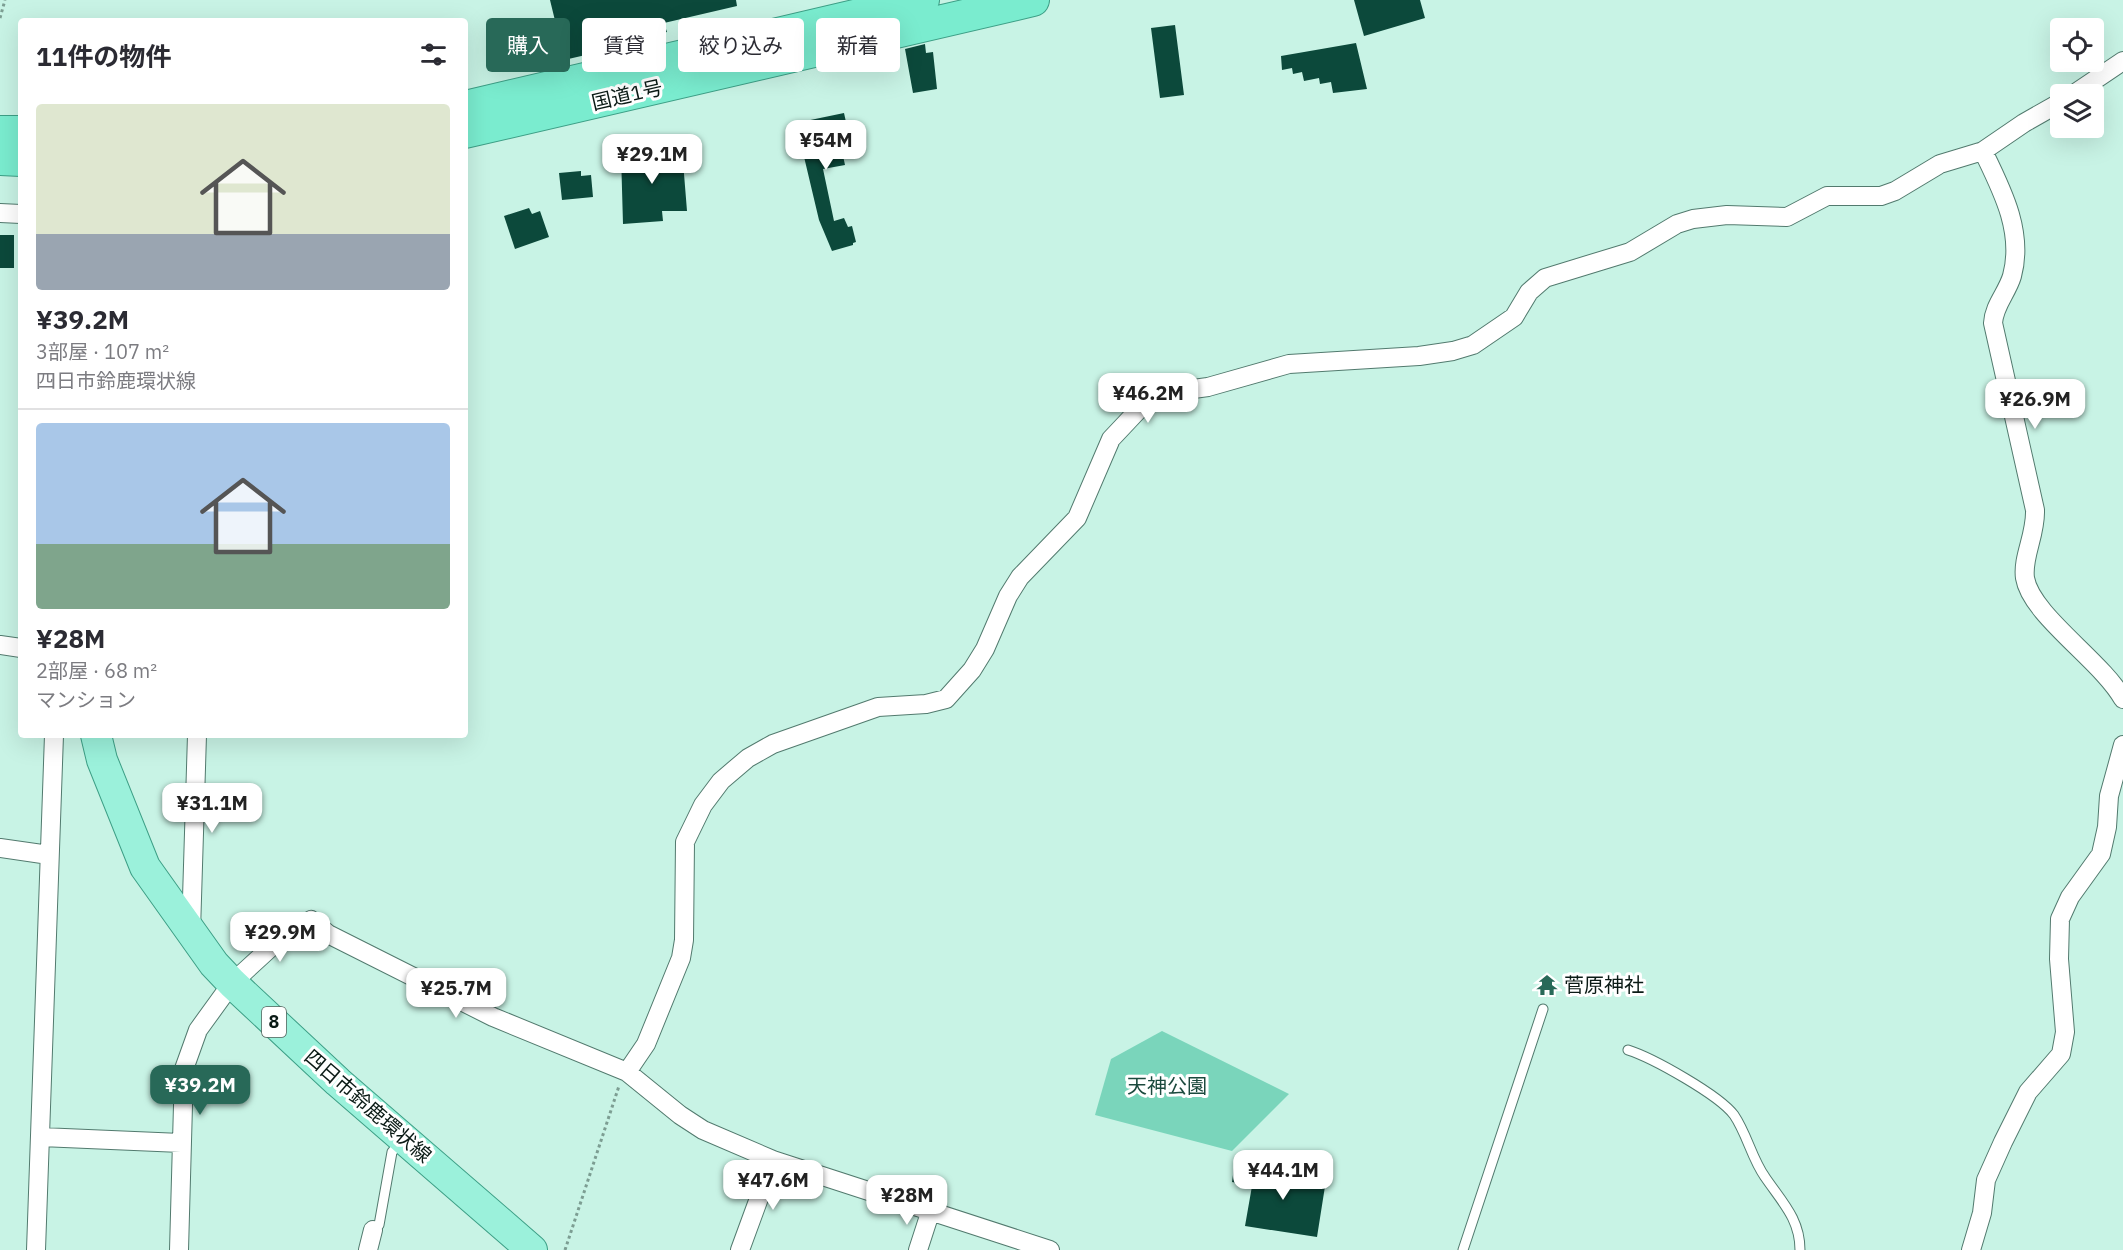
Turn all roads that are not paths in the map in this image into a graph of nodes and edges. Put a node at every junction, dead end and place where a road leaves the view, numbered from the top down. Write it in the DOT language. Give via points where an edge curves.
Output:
graph roads {
  1 [pos="924,0"];
  2 [pos="1033,0"];
  3 [pos="969,8"];
  4 [pos="876,18"];
  5 [pos="900,21"];
  6 [pos="816,38"];
  7 [pos="2123,61"];
  8 [pos="2089,84"];
  9 [pos="468,107"];
  10 [pos="2050,108"];
  11 [pos="502,112"];
  12 [pos="468,130"];
  13 [pos="0,132"];
  14 [pos="18,132"];
  15 [pos="1983,151"];
  16 [pos="0,159"];
  17 [pos="18,160"];
  18 [pos="0,213"];
  19 [pos="18,214"];
  20 [pos="0,645"];
  21 [pos="18,648"];
  22 [pos="2123,699"];
  23 [pos="54,738"];
  24 [pos="97,738"];
  25 [pos="197,738"];
  26 [pos="2123,745"];
  27 [pos="0,848"];
  28 [pos="49,855"];
  29 [pos="191,933"];
  30 [pos="232,983"];
  31 [pos="1543,1009"];
  32 [pos="1628,1050"];
  33 [pos="627,1072"];
  34 [pos="41,1137"];
  35 [pos="404,1139"];
  36 [pos="181,1143"];
  37 [pos="773,1160"];
  38 [pos="930,1213"];
  39 [pos="374,1230"];
  40 [pos="36,1250"];
  41 [pos="179,1250"];
  42 [pos="368,1250"];
  43 [pos="532,1250"];
  44 [pos="740,1250"];
  45 [pos="918,1250"];
  46 [pos="1050,1250"];
  47 [pos="1463,1250"];
  48 [pos="1800,1250"];
  49 [pos="1971,1250"];
  1 -- 4 [label="highway, 国道1号"];
  2 -- 3 [label="highway, 国道1号"];
  3 -- 5 [label="highway, 国道1号"];
  6 -- 11 [label="highway, 国道1号"];
  7 -- 8 [label="street"];
  9 -- 11 [label="highway, 国道1号"];
  10 -- 15 [label="street"];
  11 -- 12 [label="highway, 国道1号"];
  13 -- 14 [label="highway"];
  15 -- 22 [label="street" via="2010,212 2015,247 2010,280 1994,312 1993,323 2035,510 2036,526 2025,561 2025,578 2037,603 2113,681"];
  15 -- 33 [label="street" via="1940,164 1881,195 1827,196 1787,217 1711,215 1677,224 1630,252 1545,278 1499,330 1473,345 1419,356 1289,364 1208,387 1164,393 1143,405 1111,439 1077,518 1020,577 985,649 946,699 878,707 773,744 748,758 703,805 685,842 681,958 646,1044"];
  16 -- 17 [label="highway"];
  18 -- 19 [label="street"];
  20 -- 21 [label="street"];
  23 -- 28 [label="street"];
  24 -- 29 [label="main road, 四日市鈴鹿環状線 / 8" via="145,867"];
  25 -- 29 [label="street"];
  26 -- 49 [label="street" via="2109,796 2108,827 2101,854 2070,897 2060,919 2065,1032 2061,1054 2028,1092 2003,1142 1986,1180 1982,1213"];
  27 -- 28 [label="street"];
  28 -- 34 [label="street"];
  29 -- 30 [label="main road, 四日市鈴鹿環状線 / 8"];
  30 -- 33 [label="street" via="281,938 311,920 328,934 493,1017"];
  30 -- 35 [label="main road, 四日市鈴鹿環状線 / 8"];
  30 -- 36 [label="street" via="198,1030 184,1069"];
  31 -- 47 [label="lane"];
  32 -- 48 [label="lane" via="1669,1068 1733,1114 1763,1176 1794,1217"];
  33 -- 37 [label="street" via="703,1130"];
  34 -- 36 [label="street"];
  34 -- 40 [label="street"];
  35 -- 39 [label="lane" via="392,1152 379,1225"];
  35 -- 43 [label="main road, 四日市鈴鹿環状線 / 8"];
  36 -- 41 [label="street"];
  37 -- 38 [label="street"];
  37 -- 44 [label="street"];
  38 -- 45 [label="street"];
  38 -- 46 [label="street"];
  39 -- 42 [label="street"];
}
